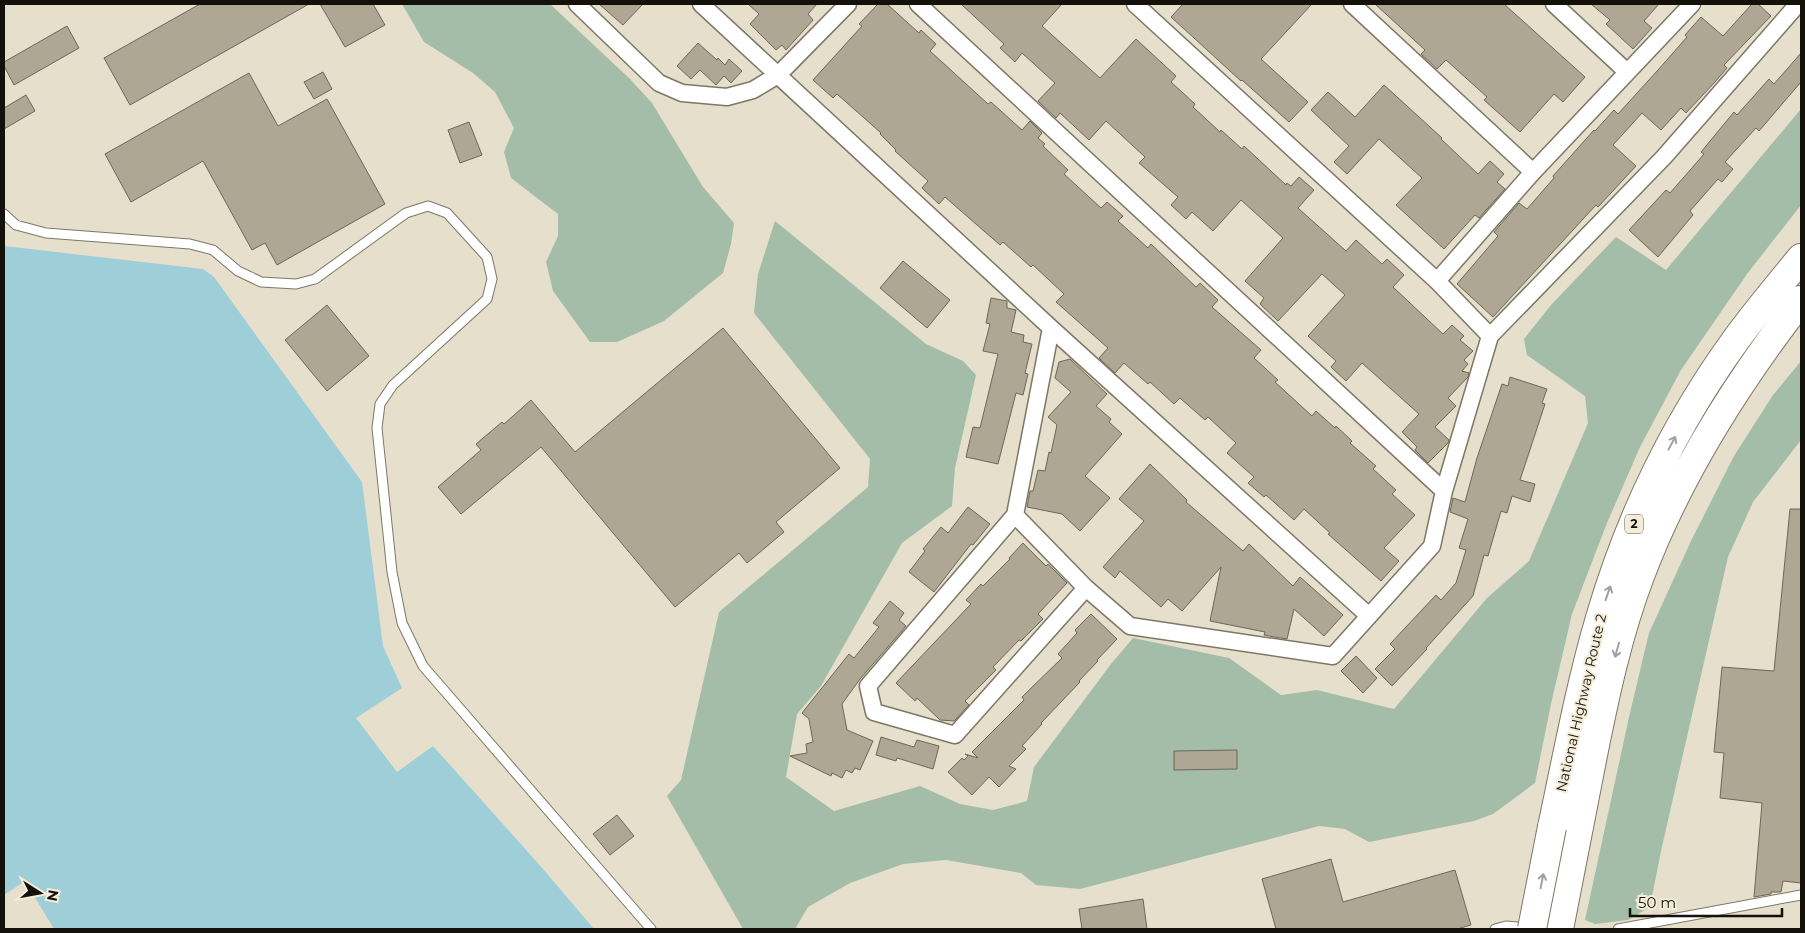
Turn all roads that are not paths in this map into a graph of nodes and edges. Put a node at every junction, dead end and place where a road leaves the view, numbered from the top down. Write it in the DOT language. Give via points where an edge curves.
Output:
graph roads {
  1 [pos="577,4"];
  2 [pos="702,4"];
  3 [pos="848,4"];
  4 [pos="918,4"];
  5 [pos="1135,4"];
  6 [pos="1352,4"];
  7 [pos="1554,4"];
  8 [pos="1692,4"];
  9 [pos="1798,4"];
  10 [pos="1626,71"];
  11 [pos="778,75"];
  12 [pos="1533,172"];
  13 [pos="4,214"];
  14 [pos="1801,254"];
  15 [pos="1801,258"];
  16 [pos="1437,281"];
  17 [pos="1801,300"];
  18 [pos="1761,306"];
  19 [pos="1801,320"];
  20 [pos="1051,328"];
  21 [pos="1490,336"];
  22 [pos="1444,491"];
  23 [pos="1015,515"];
  24 [pos="1656,536"];
  25 [pos="1086,588"];
  26 [pos="1370,616"];
  27 [pos="1565,830"];
  28 [pos="1801,895"];
  29 [pos="651,929"];
  30 [pos="1495,929"];
  31 [pos="1532,929"];
  32 [pos="1542,929"];
  33 [pos="1559,929"];
  34 [pos="1618,929"];
  1 -- 11 [label="street" via="659,83 682,94 727,97 752,90"];
  2 -- 11 [label="street"];
  3 -- 11 [label="street"];
  4 -- 22 [label="street"];
  5 -- 16 [label="street"];
  6 -- 12 [label="street"];
  7 -- 10 [label="street"];
  8 -- 10 [label="street"];
  9 -- 21 [label="street" via="1664,157"];
  10 -- 12 [label="street"];
  11 -- 20 [label="street"];
  12 -- 16 [label="street"];
  13 -- 29 [label="lane" via="16,225 46,233 190,244 213,250 238,271 261,282 296,284 315,279 406,213 428,206 447,213 460,227 487,257 492,279 488,299 393,385 380,404 377,428 392,572 402,623 423,666"];
  14 -- 18 [label="highway"];
  15 -- 18 [label="highway, National Highway Route 2 / 2"];
  16 -- 21 [label="street"];
  17 -- 24 [label="highway, National Highway Route 2 / 2" via="1712,427"];
  27 -- 18 [label="highway, National Highway Route 2 / 2, one-way" via="1589,658 1629,535 1687,416"];
  19 -- 24 [label="highway" via="1762,365 1713,439"];
  20 -- 23 [label="street"];
  20 -- 26 [label="street"];
  21 -- 22 [label="street"];
  22 -- 26 [label="street" via="1432,546"];
  23 -- 25 [label="street"];
  23 -- 25 [label="street" via="868,686 874,712 955,735"];
  24 -- 27 [label="highway, National Highway Route 2 / 2, one-way" via="1612,666"];
  25 -- 26 [label="street" via="1130,626 1333,656"];
  31 -- 27 [label="highway, National Highway Route 2 / 2, one-way, bridge"];
  27 -- 33 [label="highway, National Highway Route 2 / 2"];
  28 -- 34 [label="lane"];
  30 -- 32 [label="lane" via="1506,926"];
}
